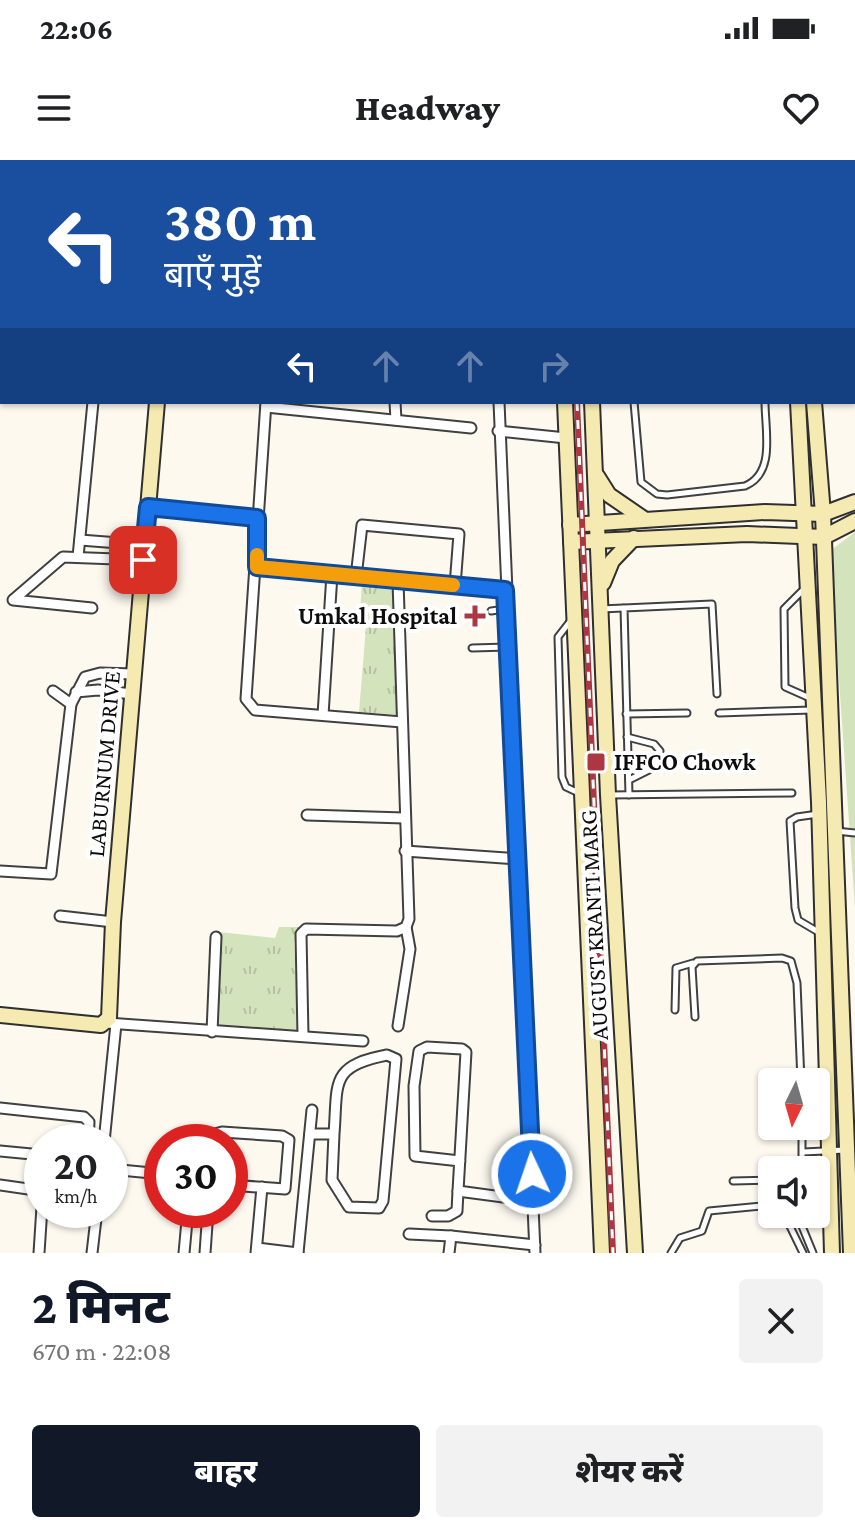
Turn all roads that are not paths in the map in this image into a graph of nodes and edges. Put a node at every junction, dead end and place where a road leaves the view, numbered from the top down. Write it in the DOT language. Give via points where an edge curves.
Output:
graph roads {
  1 [pos="93,404"];
  2 [pos="157,404"];
  3 [pos="266,404"];
  4 [pos="395,404"];
  5 [pos="499,404"];
  6 [pos="565,404"];
  7 [pos="592,404"];
  8 [pos="634,404"];
  9 [pos="765,404"];
  10 [pos="798,404"];
  11 [pos="814,404"];
  12 [pos="396,420"];
  13 [pos="471,428"];
  14 [pos="498,431"];
  15 [pos="566,438"];
  16 [pos="595,472"];
  17 [pos="855,502"];
  18 [pos="148,507"];
  19 [pos="803,513"];
  20 [pos="823,514"];
  21 [pos="257,518"];
  22 [pos="644,519"];
  23 [pos="855,521"];
  24 [pos="597,524"];
  25 [pos="570,525"];
  26 [pos="804,535"];
  27 [pos="824,537"];
  28 [pos="634,538"];
  29 [pos="80,540"];
  30 [pos="598,541"];
  31 [pos="571,542"];
  32 [pos="144,552"];
  33 [pos="78,557"];
  34 [pos="257,567"];
  35 [pos="332,574"];
  36 [pos="356,577"];
  37 [pos="398,581"];
  38 [pos="455,586"];
  39 [pos="808,586"];
  40 [pos="505,590"];
  41 [pos="600,603"];
  42 [pos="92,608"];
  43 [pos="624,608"];
  44 [pos="506,609"];
  45 [pos="491,611"];
  46 [pos="508,647"];
  47 [pos="472,648"];
  48 [pos="134,674"];
  49 [pos="53,691"];
  50 [pos="76,692"];
  51 [pos="132,694"];
  52 [pos="717,694"];
  53 [pos="71,704"];
  54 [pos="812,705"];
  55 [pos="687,713"];
  56 [pos="719,713"];
  57 [pos="626,714"];
  58 [pos="323,715"];
  59 [pos="402,722"];
  60 [pos="627,737"];
  61 [pos="629,780"];
  62 [pos="792,793"];
  63 [pos="608,795"];
  64 [pos="629,795"];
  65 [pos="819,814"];
  66 [pos="307,815"];
  67 [pos="404,818"];
  68 [pos="835,831"];
  69 [pos="855,833"];
  70 [pos="405,851"];
  71 [pos="519,859"];
  72 [pos="0,871"];
  73 [pos="60,916"];
  74 [pos="113,922"];
  75 [pos="406,927"];
  76 [pos="821,933"];
  77 [pos="216,937"];
  78 [pos="693,963"];
  79 [pos="675,1010"];
  80 [pos="0,1015"];
  81 [pos="695,1017"];
  82 [pos="111,1024"];
  83 [pos="398,1026"];
  84 [pos="212,1032"];
  85 [pos="303,1036"];
  86 [pos="363,1041"];
  87 [pos="800,1068"];
  88 [pos="0,1108"];
  89 [pos="312,1110"];
  90 [pos="89,1124"];
  91 [pos="105,1124"];
  92 [pos="248,1134"];
  93 [pos="310,1134"];
  94 [pos="334,1134"];
  95 [pos="803,1140"];
  96 [pos="845,1150"];
  97 [pos="0,1151"];
  98 [pos="827,1151"];
  99 [pos="803,1152"];
  100 [pos="24,1153"];
  101 [pos="803,1156"];
  102 [pos="827,1156"];
  103 [pos="460,1161"];
  104 [pos="758,1180"];
  105 [pos="733,1181"];
  106 [pos="0,1185"];
  107 [pos="248,1186"];
  108 [pos="262,1187"];
  109 [pos="24,1188"];
  110 [pos="458,1191"];
  111 [pos="533,1201"];
  112 [pos="758,1206"];
  113 [pos="432,1216"];
  114 [pos="41,1228"];
  115 [pos="95,1228"];
  116 [pos="186,1228"];
  117 [pos="207,1228"];
  118 [pos="791,1228"];
  119 [pos="803,1228"];
  120 [pos="828,1228"];
  121 [pos="409,1234"];
  122 [pos="451,1236"];
  123 [pos="507,1242"];
  124 [pos="535,1249"];
  125 [pos="256,1251"];
  126 [pos="39,1253"];
  127 [pos="92,1253"];
  128 [pos="184,1253"];
  129 [pos="205,1253"];
  130 [pos="298,1253"];
  131 [pos="449,1253"];
  132 [pos="507,1253"];
  133 [pos="602,1253"];
  134 [pos="635,1253"];
  135 [pos="671,1253"];
  136 [pos="803,1253"];
  137 [pos="813,1253"];
  138 [pos="832,1253"];
  139 [pos="851,1253"];
  1 -- 29 [label="street"];
  2 -- 18 [label="street, LABURNUM DRIVE"];
  3 -- 12 [label="street"];
  3 -- 21 [label="street"];
  4 -- 12 [label="street"];
  5 -- 14 [label="street"];
  6 -- 15 [label="street, AUGUST KRANTI MARG"];
  7 -- 16 [label="street, AUGUST KRANTI MARG"];
  8 -- 9 [label="lane" via="641,482 667,495 756,482 766,463"];
  10 -- 19 [label="street"];
  11 -- 20 [label="street"];
  12 -- 13 [label="street"];
  14 -- 15 [label="street"];
  14 -- 40 [label="street"];
  15 -- 25 [label="street, AUGUST KRANTI MARG"];
  16 -- 22 [label="street" via="609,495"];
  16 -- 24 [label="street, AUGUST KRANTI MARG"];
  17 -- 20 [label="street"];
  18 -- 21 [label="street"];
  18 -- 32 [label="street, LABURNUM DRIVE"];
  19 -- 20 [label="street"];
  19 -- 22 [label="street"];
  19 -- 26 [label="street"];
  20 -- 27 [label="street"];
  21 -- 34 [label="street"];
  22 -- 24 [label="street"];
  23 -- 27 [label="street"];
  24 -- 25 [label="street"];
  24 -- 30 [label="street, AUGUST KRANTI MARG"];
  25 -- 31 [label="street, AUGUST KRANTI MARG"];
  26 -- 27 [label="street"];
  26 -- 28 [label="street"];
  26 -- 39 [label="street"];
  27 -- 68 [label="street"];
  28 -- 30 [label="street"];
  28 -- 41 [label="street" via="612,561"];
  29 -- 32 [label="street"];
  29 -- 33 [label="street"];
  30 -- 31 [label="street"];
  30 -- 41 [label="street, AUGUST KRANTI MARG"];
  31 -- 133 [label="street, AUGUST KRANTI MARG"];
  32 -- 33 [label="street"];
  32 -- 48 [label="street, LABURNUM DRIVE"];
  33 -- 42 [label="street" via="63,557 13,600"];
  34 -- 35 [label="street"];
  34 -- 58 [label="street" via="249,706"];
  35 -- 36 [label="street"];
  35 -- 58 [label="street"];
  36 -- 37 [label="street"];
  36 -- 38 [label="street" via="362,525 459,534"];
  37 -- 38 [label="street"];
  37 -- 59 [label="street"];
  38 -- 40 [label="street"];
  39 -- 54 [label="street"];
  39 -- 54 [label="lane" via="784,609 782,653 785,687"];
  40 -- 44 [label="street"];
  41 -- 43 [label="lane"];
  41 -- 63 [label="street, AUGUST KRANTI MARG"];
  43 -- 52 [label="lane" via="712,604"];
  43 -- 57 [label="lane"];
  44 -- 45 [label="lane"];
  44 -- 46 [label="street"];
  46 -- 47 [label="lane"];
  46 -- 71 [label="street"];
  48 -- 50 [label="street" via="85,677"];
  48 -- 51 [label="street, LABURNUM DRIVE"];
  49 -- 53 [label="street"];
  50 -- 51 [label="street"];
  50 -- 53 [label="street"];
  51 -- 74 [label="street, LABURNUM DRIVE"];
  53 -- 72 [label="street" via="54,870 45,876"];
  54 -- 56 [label="lane"];
  54 -- 65 [label="street"];
  55 -- 57 [label="lane"];
  57 -- 60 [label="lane"];
  58 -- 59 [label="street"];
  59 -- 67 [label="street"];
  60 -- 61 [label="lane"];
  60 -- 61 [label="lane" via="654,744 660,751 657,766"];
  61 -- 64 [label="lane"];
  62 -- 64 [label="lane"];
  63 -- 64 [label="lane"];
  63 -- 134 [label="street, AUGUST KRANTI MARG"];
  65 -- 76 [label="street"];
  65 -- 76 [label="lane" via="790,821 798,920"];
  66 -- 67 [label="street"];
  67 -- 70 [label="street"];
  68 -- 69 [label="lane"];
  68 -- 96 [label="street"];
  70 -- 71 [label="street"];
  70 -- 75 [label="street"];
  71 -- 111 [label="street"];
  73 -- 74 [label="street"];
  74 -- 82 [label="street, LABURNUM DRIVE"];
  75 -- 83 [label="street" via="410,949"];
  75 -- 85 [label="street" via="306,929 301,934"];
  76 -- 98 [label="street"];
  77 -- 84 [label="street"];
  78 -- 79 [label="lane" via="676,968"];
  78 -- 81 [label="lane"];
  78 -- 87 [label="lane" via="791,961 797,983"];
  80 -- 82 [label="street"];
  82 -- 84 [label="street"];
  82 -- 91 [label="street"];
  84 -- 85 [label="street"];
  85 -- 86 [label="street"];
  88 -- 90 [label="street" via="84,1117"];
  89 -- 93 [label="street"];
  92 -- 108 [label="street" via="287,1137 291,1143 287,1187"];
  93 -- 94 [label="street"];
  93 -- 130 [label="street"];
  94 -- 94 [label="street" via="334,1186 349,1207 379,1208 397,1065 392,1056 363,1059 341,1074"];
  95 -- 99 [label="lane"];
  96 -- 98 [label="lane"];
  96 -- 139 [label="street"];
  97 -- 100 [label="street"];
  98 -- 99 [label="lane"];
  98 -- 102 [label="street"];
  99 -- 101 [label="lane"];
  103 -- 103 [label="street" via="466,1052 427,1047 419,1051 414,1086 415,1156"];
  103 -- 110 [label="street"];
  104 -- 105 [label="lane"];
  106 -- 109 [label="street"];
  107 -- 108 [label="street"];
  108 -- 125 [label="street"];
  110 -- 111 [label="street"];
  110 -- 113 [label="street" via="457,1211"];
  111 -- 124 [label="street"];
  112 -- 135 [label="lane" via="709,1211 702,1231 680,1238"];
  114 -- 126 [label="street"];
  115 -- 127 [label="street"];
  116 -- 128 [label="street"];
  117 -- 129 [label="street"];
  118 -- 136 [label="lane"];
  119 -- 137 [label="lane"];
  120 -- 138 [label="street"];
  121 -- 122 [label="street"];
  122 -- 123 [label="street"];
  122 -- 131 [label="street"];
  123 -- 124 [label="street"];
  123 -- 132 [label="street"];
  125 -- 130 [label="street"];
}
